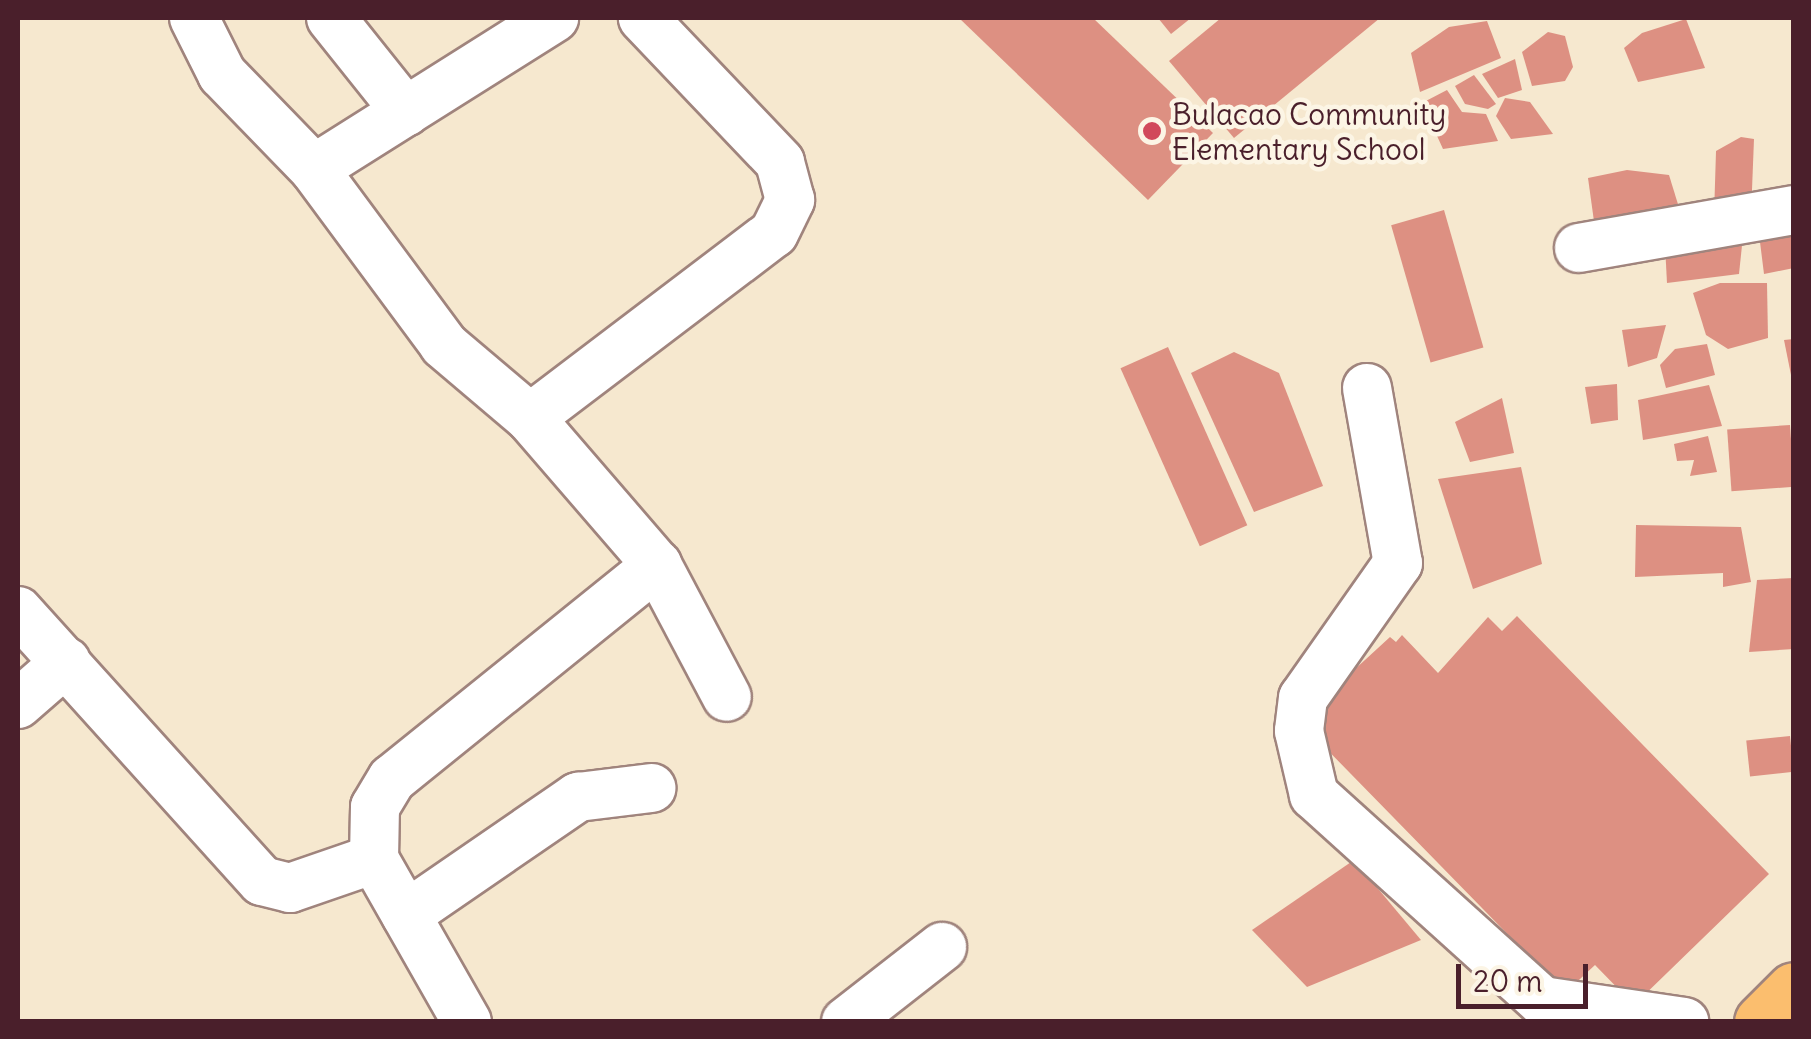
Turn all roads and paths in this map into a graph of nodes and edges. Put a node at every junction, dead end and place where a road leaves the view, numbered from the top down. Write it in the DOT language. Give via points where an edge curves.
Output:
graph roads {
  1 [pos="194,18"];
  2 [pos="331,18"];
  3 [pos="554,18"];
  4 [pos="644,18"];
  5 [pos="406,112"];
  6 [pos="314,169"];
  7 [pos="1794,210"];
  8 [pos="1579,248"];
  9 [pos="1367,388"];
  10 [pos="530,418"];
  11 [pos="657,566"];
  12 [pos="18,611"];
  13 [pos="66,662"];
  14 [pos="727,697"];
  15 [pos="18,704"];
  16 [pos="650,788"];
  17 [pos="374,858"];
  18 [pos="406,914"];
  19 [pos="942,946"];
  20 [pos="1794,990"];
  21 [pos="447,1012"];
  22 [pos="846,1022"];
  23 [pos="1684,1022"];
  24 [pos="1762,1022"];
  1 -- 6 [label="street" via="222,74"];
  2 -- 5 [label="street"];
  3 -- 5 [label="street"];
  4 -- 10 [label="street" via="780,162 790,200 774,233"];
  5 -- 6 [label="street"];
  6 -- 10 [label="street" via="444,345"];
  7 -- 8 [label="street"];
  9 -- 23 [label="street" via="1398,562 1302,698 1299,731 1314,795 1542,1001"];
  10 -- 11 [label="street"];
  11 -- 14 [label="street"];
  11 -- 17 [label="street" via="392,778 375,807"];
  12 -- 13 [label="street"];
  13 -- 15 [label="street"];
  13 -- 17 [label="street" via="262,881 290,888"];
  16 -- 18 [label="street" via="578,798"];
  17 -- 18 [label="street"];
  18 -- 21 [label="street"];
  19 -- 22 [label="street"];
  20 -- 24 [label="main road"];
}
